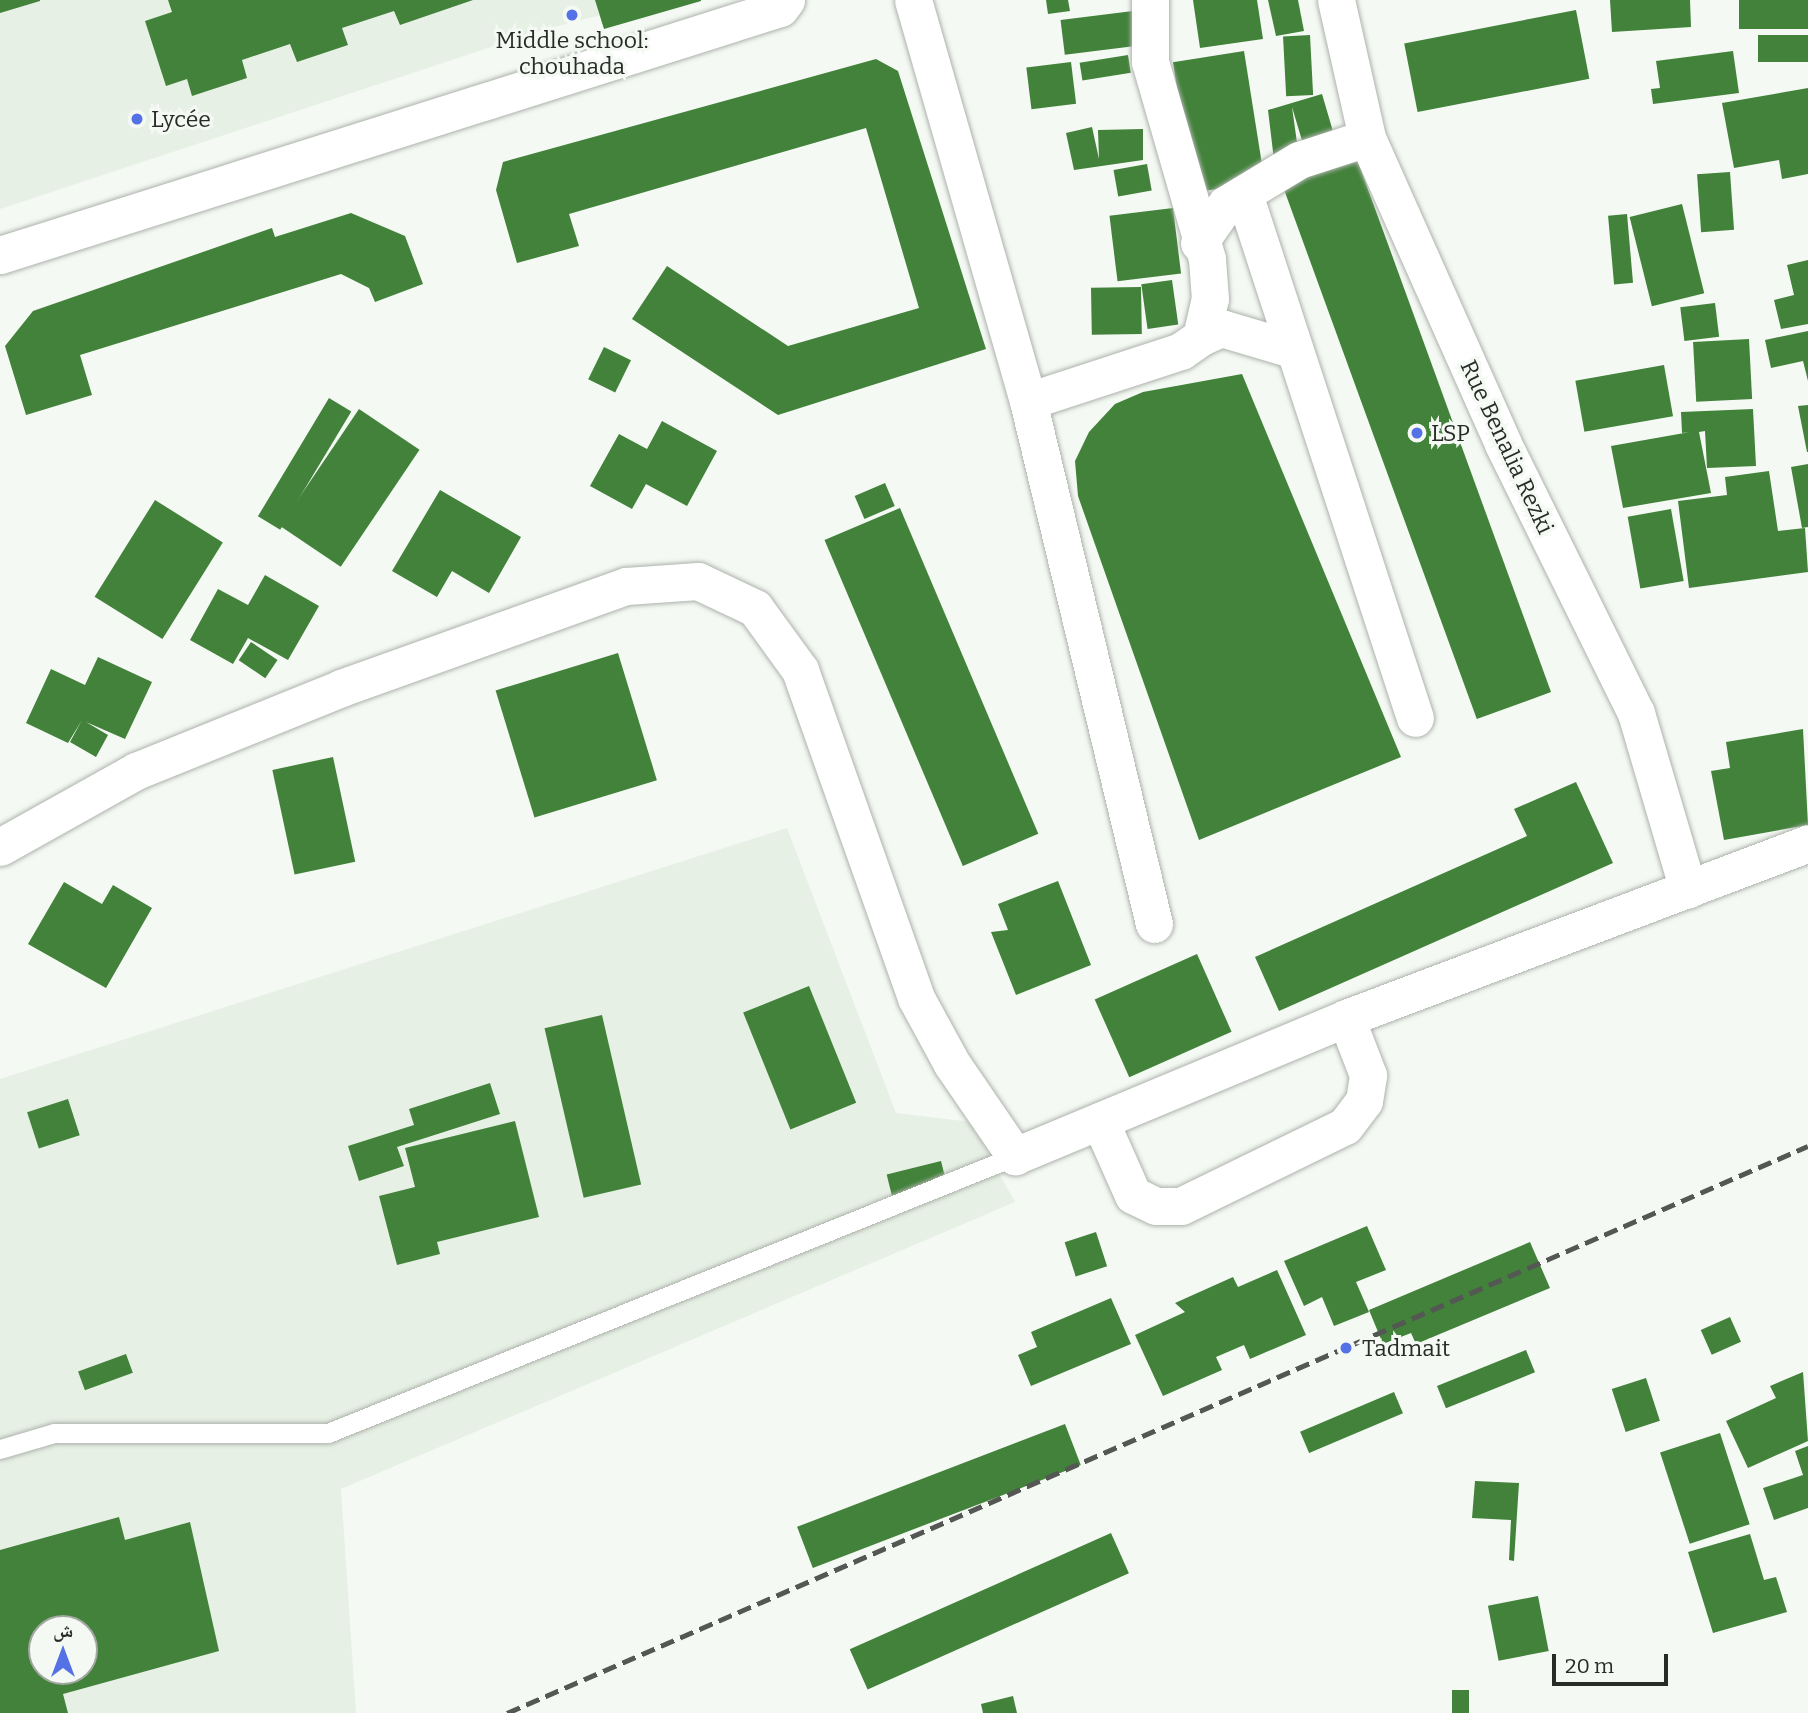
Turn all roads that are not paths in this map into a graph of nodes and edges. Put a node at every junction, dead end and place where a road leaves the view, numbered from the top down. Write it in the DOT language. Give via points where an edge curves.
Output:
graph roads {
  1 [pos="786,0"];
  2 [pos="913,0"];
  3 [pos="1150,0"];
  4 [pos="1336,0"];
  5 [pos="1367,138"];
  6 [pos="1244,194"];
  7 [pos="1199,243"];
  8 [pos="0,255"];
  9 [pos="1287,333"];
  10 [pos="1201,337"];
  11 [pos="1028,401"];
  12 [pos="1415,718"];
  13 [pos="1808,843"];
  14 [pos="0,847"];
  15 [pos="1688,890"];
  16 [pos="1153,924"];
  17 [pos="1346,1018"];
  18 [pos="1100,1121"];
  19 [pos="1015,1156"];
  20 [pos="0,1449"];
  1 -- 8 [label="street" via="780,8"];
  2 -- 11 [label="street"];
  3 -- 7 [label="street" via="1150,62"];
  4 -- 5 [label="street, Rue Benalia Rezki"];
  5 -- 6 [label="street" via="1299,160"];
  5 -- 15 [label="street, Rue Benalia Rezki" via="1503,444 1636,713"];
  6 -- 7 [label="street" via="1211,220"];
  6 -- 9 [label="street"];
  7 -- 10 [label="street" via="1210,299"];
  9 -- 10 [label="street" via="1221,328"];
  9 -- 12 [label="street"];
  10 -- 11 [label="street" via="1181,351"];
  11 -- 16 [label="street"];
  13 -- 15 [label="street"];
  14 -- 19 [label="street" via="136,771 341,688 626,586 698,581 755,608 800,670 916,998 951,1064"];
  15 -- 17 [label="street"];
  17 -- 18 [label="street"];
  17 -- 18 [label="street" via="1368,1075 1364,1101 1345,1126 1181,1206 1156,1206 1133,1195"];
  18 -- 19 [label="street"];
  19 -- 20 [label="lane" via="328,1433 54,1433"];
}
